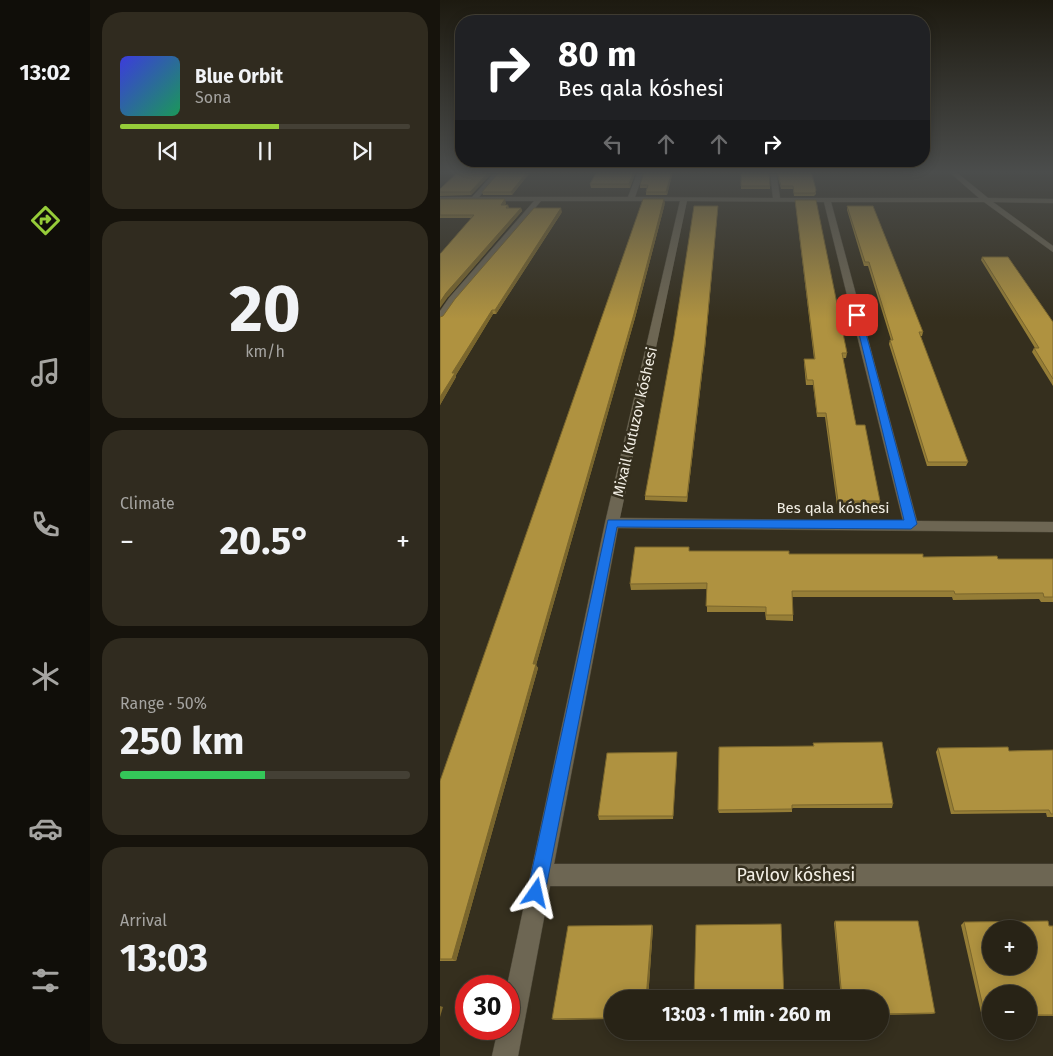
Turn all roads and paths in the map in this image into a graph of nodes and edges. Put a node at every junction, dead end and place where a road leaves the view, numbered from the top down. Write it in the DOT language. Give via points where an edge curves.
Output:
graph roads {
  1 [pos="521,220"];
  2 [pos="679,220"];
  3 [pos="832,220"];
  4 [pos="1013,220"];
  5 [pos="1053,250"];
  6 [pos="440,318"];
  7 [pos="612,523"];
  8 [pos="911,524"];
  9 [pos="1053,527"];
  10 [pos="540,875"];
  11 [pos="1053,876"];
  12 [pos="504,1056"];
  1 -- 6 [label="street"];
  2 -- 7 [label="street, Mixail Kutuzov kóshesi"];
  3 -- 8 [label="street"];
  4 -- 5 [label="street"];
  7 -- 8 [label="street, Bes qala kóshesi"];
  7 -- 10 [label="street, Mixail Kutuzov kóshesi"];
  8 -- 9 [label="street, Bes qala kóshesi"];
  10 -- 11 [label="street, Pavlov kóshesi"];
  10 -- 12 [label="street, Mixail Kutuzov kóshesi"];
}
